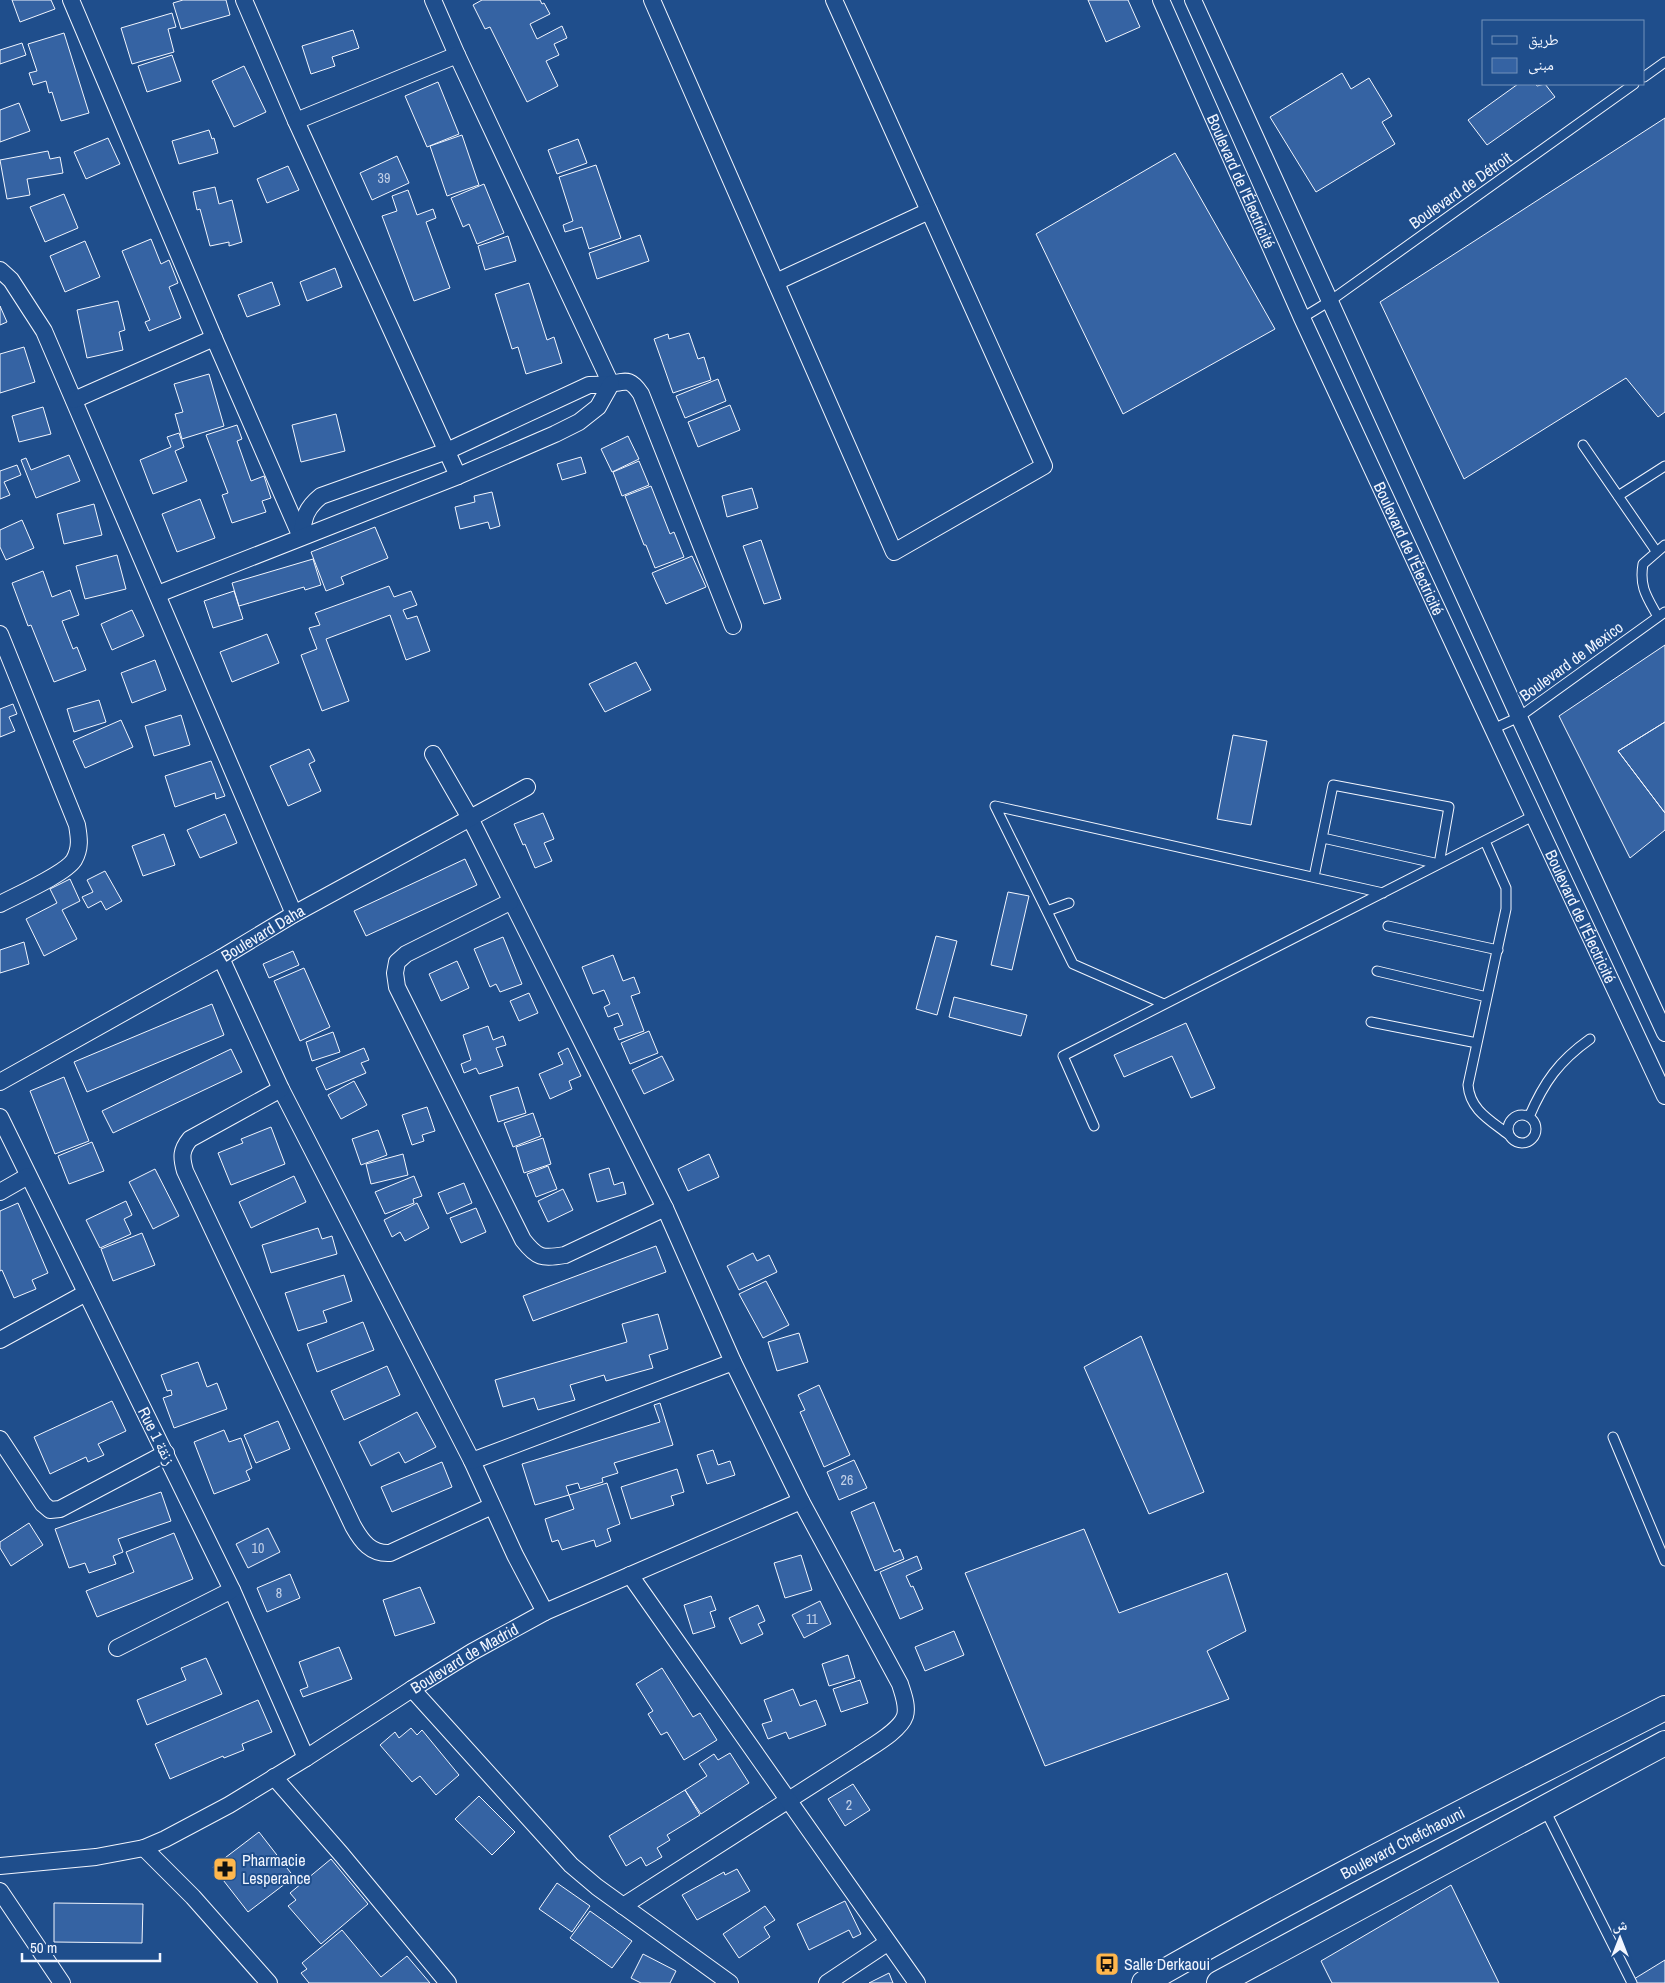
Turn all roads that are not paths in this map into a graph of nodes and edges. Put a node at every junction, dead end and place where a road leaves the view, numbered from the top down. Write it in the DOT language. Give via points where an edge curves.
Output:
graph roads {
  1 [pos="71,0"];
  2 [pos="244,0"];
  3 [pos="433,0"];
  4 [pos="652,0"];
  5 [pos="834,0"];
  6 [pos="1160,0"];
  7 [pos="1193,0"];
  8 [pos="457,55"];
  9 [pos="1665,62"];
  10 [pos="1645,76"];
  11 [pos="1633,85"];
  12 [pos="296,121"];
  13 [pos="929,210"];
  14 [pos="0,270"];
  15 [pos="776,282"];
  16 [pos="1330,301"];
  17 [pos="1302,318"];
  18 [pos="214,338"];
  19 [pos="611,384"];
  20 [pos="74,400"];
  21 [pos="1583,445"];
  22 [pos="447,451"];
  23 [pos="1665,466"];
  24 [pos="458,476"];
  25 [pos="1618,496"];
  26 [pos="301,537"];
  27 [pos="1665,545"];
  28 [pos="1656,551"];
  29 [pos="158,594"];
  30 [pos="1661,614"];
  31 [pos="733,626"];
  32 [pos="0,634"];
  33 [pos="1519,717"];
  34 [pos="1492,730"];
  35 [pos="432,754"];
  36 [pos="527,787"];
  37 [pos="1534,816"];
  38 [pos="470,818"];
  39 [pos="1323,838"];
  40 [pos="1485,841"];
  41 [pos="1439,864"];
  42 [pos="1314,877"];
  43 [pos="1383,893"];
  44 [pos="510,902"];
  45 [pos="0,904"];
  46 [pos="1069,904"];
  47 [pos="1047,911"];
  48 [pos="294,914"];
  49 [pos="1388,926"];
  50 [pos="1498,950"];
  51 [pos="221,958"];
  52 [pos="1377,971"];
  53 [pos="1487,998"];
  54 [pos="1164,1004"];
  55 [pos="1371,1022"];
  56 [pos="1665,1033"];
  57 [pos="1590,1039"];
  58 [pos="1478,1043"];
  59 [pos="0,1082"];
  60 [pos="281,1089"];
  61 [pos="1665,1096"];
  62 [pos="0,1117"];
  63 [pos="1529,1117"];
  64 [pos="1094,1126"];
  65 [pos="1508,1135"];
  66 [pos="28,1176"];
  67 [pos="0,1192"];
  68 [pos="665,1208"];
  69 [pos="86,1293"];
  70 [pos="0,1340"];
  71 [pos="733,1362"];
  72 [pos="1613,1437"];
  73 [pos="0,1439"];
  74 [pos="166,1453"];
  75 [pos="472,1461"];
  76 [pos="800,1501"];
  77 [pos="492,1506"];
  78 [pos="1665,1561"];
  79 [pos="630,1574"];
  80 [pos="232,1590"];
  81 [pos="545,1612"];
  82 [pos="117,1648"];
  83 [pos="412,1689"];
  84 [pos="1665,1708"];
  85 [pos="1665,1743"];
  86 [pos="306,1758"];
  87 [pos="274,1777"];
  88 [pos="790,1800"];
  89 [pos="1544,1808"];
  90 [pos="144,1848"];
  91 [pos="0,1866"];
  92 [pos="0,1891"];
  93 [pos="623,1906"];
  94 [pos="887,1943"];
  95 [pos="62,1983"];
  96 [pos="269,1983"];
  97 [pos="448,1983"];
  98 [pos="730,1983"];
  99 [pos="827,1983"];
  100 [pos="917,1983"];
  101 [pos="1144,1983"];
  102 [pos="1219,1983"];
  103 [pos="1632,1983"];
  1 -- 18 [label="street"];
  2 -- 12 [label="street"];
  3 -- 8 [label="street"];
  4 -- 15 [label="street"];
  5 -- 13 [label="street"];
  6 -- 17 [label="street, Boulevard de l'Électricité"];
  7 -- 16 [label="street, Boulevard de l'Électricité"];
  8 -- 12 [label="street"];
  8 -- 19 [label="street"];
  9 -- 10 [label="lane"];
  11 -- 16 [label="lane, Boulevard de Détroit"];
  12 -- 22 [label="street"];
  13 -- 15 [label="street"];
  13 -- 15 [label="street" via="1044,466 894,552"];
  14 -- 20 [label="street" via="11,280 44,331"];
  16 -- 17 [label="lane, Boulevard de Détroit"];
  16 -- 33 [label="street, Boulevard de l'Électricité"];
  17 -- 34 [label="street, Boulevard de l'Électricité"];
  18 -- 20 [label="street"];
  18 -- 26 [label="street"];
  19 -- 22 [label="street" via="589,386"];
  19 -- 24 [label="street" via="598,407 579,422"];
  19 -- 31 [label="street" via="629,381 642,394"];
  20 -- 29 [label="street"];
  21 -- 25 [label="lane"];
  22 -- 24 [label="street"];
  22 -- 26 [label="street" via="320,496 305,514"];
  23 -- 25 [label="lane"];
  24 -- 26 [label="street"];
  25 -- 28 [label="lane"];
  26 -- 29 [label="street"];
  27 -- 28 [label="lane"];
  28 -- 30 [label="lane" via="1643,564 1642,586"];
  29 -- 48 [label="street"];
  30 -- 33 [label="lane, Boulevard de Mexico"];
  32 -- 45 [label="street" via="77,825 80,843 74,860 59,873"];
  33 -- 34 [label="lane, Boulevard de Mexico"];
  33 -- 56 [label="street, Boulevard de l'Électricité"];
  34 -- 37 [label="street, Boulevard de l'Électricité"];
  35 -- 38 [label="street"];
  36 -- 38 [label="street, Boulevard Daha"];
  37 -- 40 [label="lane"];
  37 -- 61 [label="street, Boulevard de l'Électricité"];
  38 -- 44 [label="street"];
  38 -- 48 [label="street, Boulevard Daha"];
  39 -- 41 [label="lane"];
  39 -- 41 [label="lane" via="1333,785 1450,807"];
  39 -- 42 [label="lane"];
  40 -- 41 [label="lane"];
  40 -- 50 [label="lane" via="1506,888 1505,921"];
  41 -- 43 [label="lane"];
  42 -- 43 [label="lane"];
  42 -- 47 [label="lane" via="995,806"];
  43 -- 54 [label="lane"];
  44 -- 68 [label="street"];
  44 -- 68 [label="street" via="406,954 397,962 395,974 397,987 523,1240 534,1254 548,1258 565,1255"];
  46 -- 47 [label="lane"];
  47 -- 54 [label="lane" via="1073,964"];
  48 -- 51 [label="street, Boulevard Daha"];
  49 -- 50 [label="lane"];
  50 -- 53 [label="lane"];
  51 -- 59 [label="street, Boulevard Daha"];
  51 -- 60 [label="street"];
  52 -- 53 [label="lane"];
  53 -- 58 [label="lane"];
  54 -- 64 [label="lane" via="1063,1056"];
  55 -- 58 [label="lane"];
  57 -- 63 [label="lane" via="1555,1070"];
  58 -- 65 [label="lane" via="1468,1085 1471,1101"];
  60 -- 75 [label="street"];
  60 -- 77 [label="street" via="190,1139 183,1148 182,1159 353,1526 369,1548 379,1553 390,1553"];
  62 -- 66 [label="street, Rue 1 زنقة"];
  63 -- 65 [label="lane" via="1519,1115 1513,1118 1509,1122"];
  63 -- 65 [label="lane" via="1536,1130 1531,1141 1518,1143"];
  66 -- 67 [label="street"];
  66 -- 69 [label="street, Rue 1 زنقة"];
  68 -- 71 [label="street"];
  69 -- 70 [label="street"];
  69 -- 74 [label="street, Rue 1 زنقة"];
  71 -- 75 [label="street"];
  71 -- 76 [label="street"];
  72 -- 78 [label="lane"];
  73 -- 74 [label="street" via="50,1510 60,1509"];
  74 -- 80 [label="street, Rue 1 زنقة"];
  75 -- 77 [label="street"];
  76 -- 79 [label="street, Boulevard de Madrid"];
  76 -- 88 [label="street" via="900,1684 906,1709 905,1717 893,1731"];
  77 -- 81 [label="street"];
  79 -- 81 [label="street, Boulevard de Madrid"];
  79 -- 88 [label="street"];
  80 -- 82 [label="street"];
  80 -- 86 [label="street, Rue 1 زنقة"];
  81 -- 83 [label="street, Boulevard de Madrid"];
  83 -- 86 [label="street, Boulevard de Madrid"];
  83 -- 93 [label="street" via="548,1842"];
  84 -- 101 [label="street, Boulevard Chefchaouni" via="1232,1932"];
  85 -- 89 [label="street"];
  86 -- 87 [label="street, Boulevard de Madrid"];
  87 -- 90 [label="street, Boulevard de Madrid" via="191,1826"];
  87 -- 97 [label="street"];
  88 -- 93 [label="street"];
  88 -- 94 [label="street"];
  89 -- 102 [label="street"];
  89 -- 103 [label="lane"];
  90 -- 91 [label="street, Boulevard de Madrid" via="96,1857"];
  90 -- 96 [label="street"];
  92 -- 95 [label="street"];
  93 -- 98 [label="street"];
  94 -- 99 [label="street"];
  94 -- 100 [label="street"];
}
